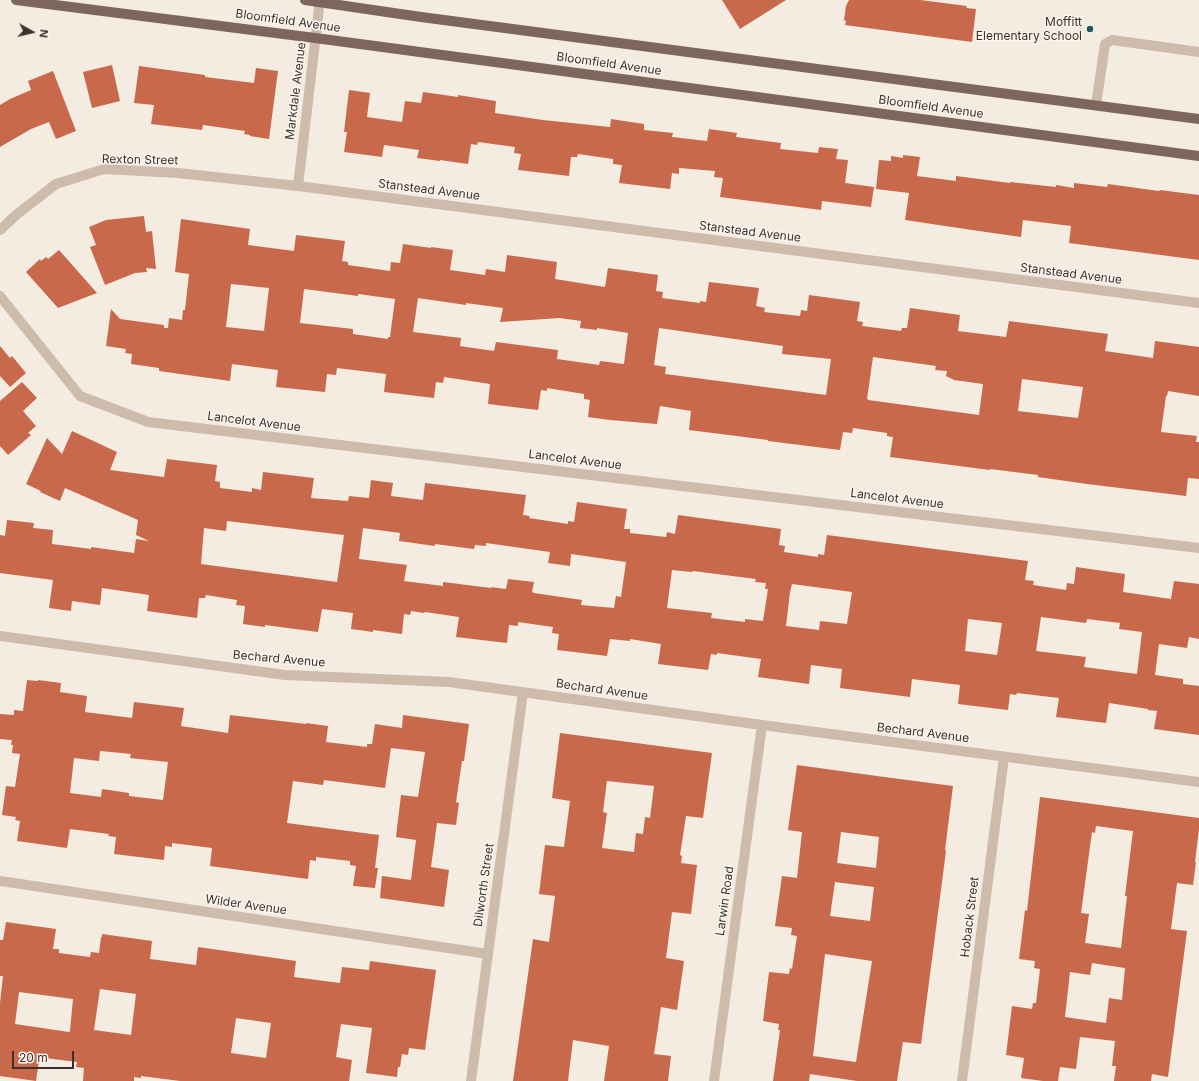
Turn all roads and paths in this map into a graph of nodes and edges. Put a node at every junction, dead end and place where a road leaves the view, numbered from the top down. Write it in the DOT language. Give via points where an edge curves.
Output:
graph roads {
  1 [pos="16,0"];
  2 [pos="305,0"];
  3 [pos="320,1"];
  4 [pos="315,38"];
  5 [pos="1199,52"];
  6 [pos="1096,105"];
  7 [pos="1199,119"];
  8 [pos="1199,156"];
  9 [pos="298,186"];
  10 [pos="0,230"];
  11 [pos="0,296"];
  12 [pos="1199,303"];
  13 [pos="1199,548"];
  14 [pos="0,636"];
  15 [pos="523,692"];
  16 [pos="762,725"];
  17 [pos="1004,757"];
  18 [pos="1199,782"];
  19 [pos="0,882"];
  20 [pos="488,954"];
  21 [pos="471,1081"];
  22 [pos="714,1081"];
  23 [pos="962,1081"];
  1 -- 4 [label="main road, Bloomfield Avenue"];
  2 -- 3 [label="main road, Bloomfield Avenue"];
  3 -- 4 [label="street, Markdale Avenue"];
  3 -- 6 [label="main road, Bloomfield Avenue"];
  4 -- 8 [label="main road, Bloomfield Avenue"];
  4 -- 9 [label="street, Markdale Avenue"];
  5 -- 6 [label="street" via="1112,40 1105,44"];
  6 -- 7 [label="main road, Bloomfield Avenue"];
  9 -- 10 [label="street, Rexton Street" via="178,173 104,169 56,184"];
  9 -- 12 [label="street, Stanstead Avenue"];
  11 -- 13 [label="street, Lancelot Avenue" via="80,396 148,422"];
  14 -- 15 [label="street, Bechard Avenue" via="285,675 449,682"];
  15 -- 16 [label="street, Bechard Avenue"];
  15 -- 20 [label="street, Dilworth Street"];
  16 -- 17 [label="street, Bechard Avenue"];
  16 -- 22 [label="street, Larwin Road"];
  17 -- 18 [label="street, Bechard Avenue"];
  17 -- 23 [label="street, Hoback Street"];
  19 -- 20 [label="street, Wilder Avenue"];
  20 -- 21 [label="street, Dilworth Street"];
}
